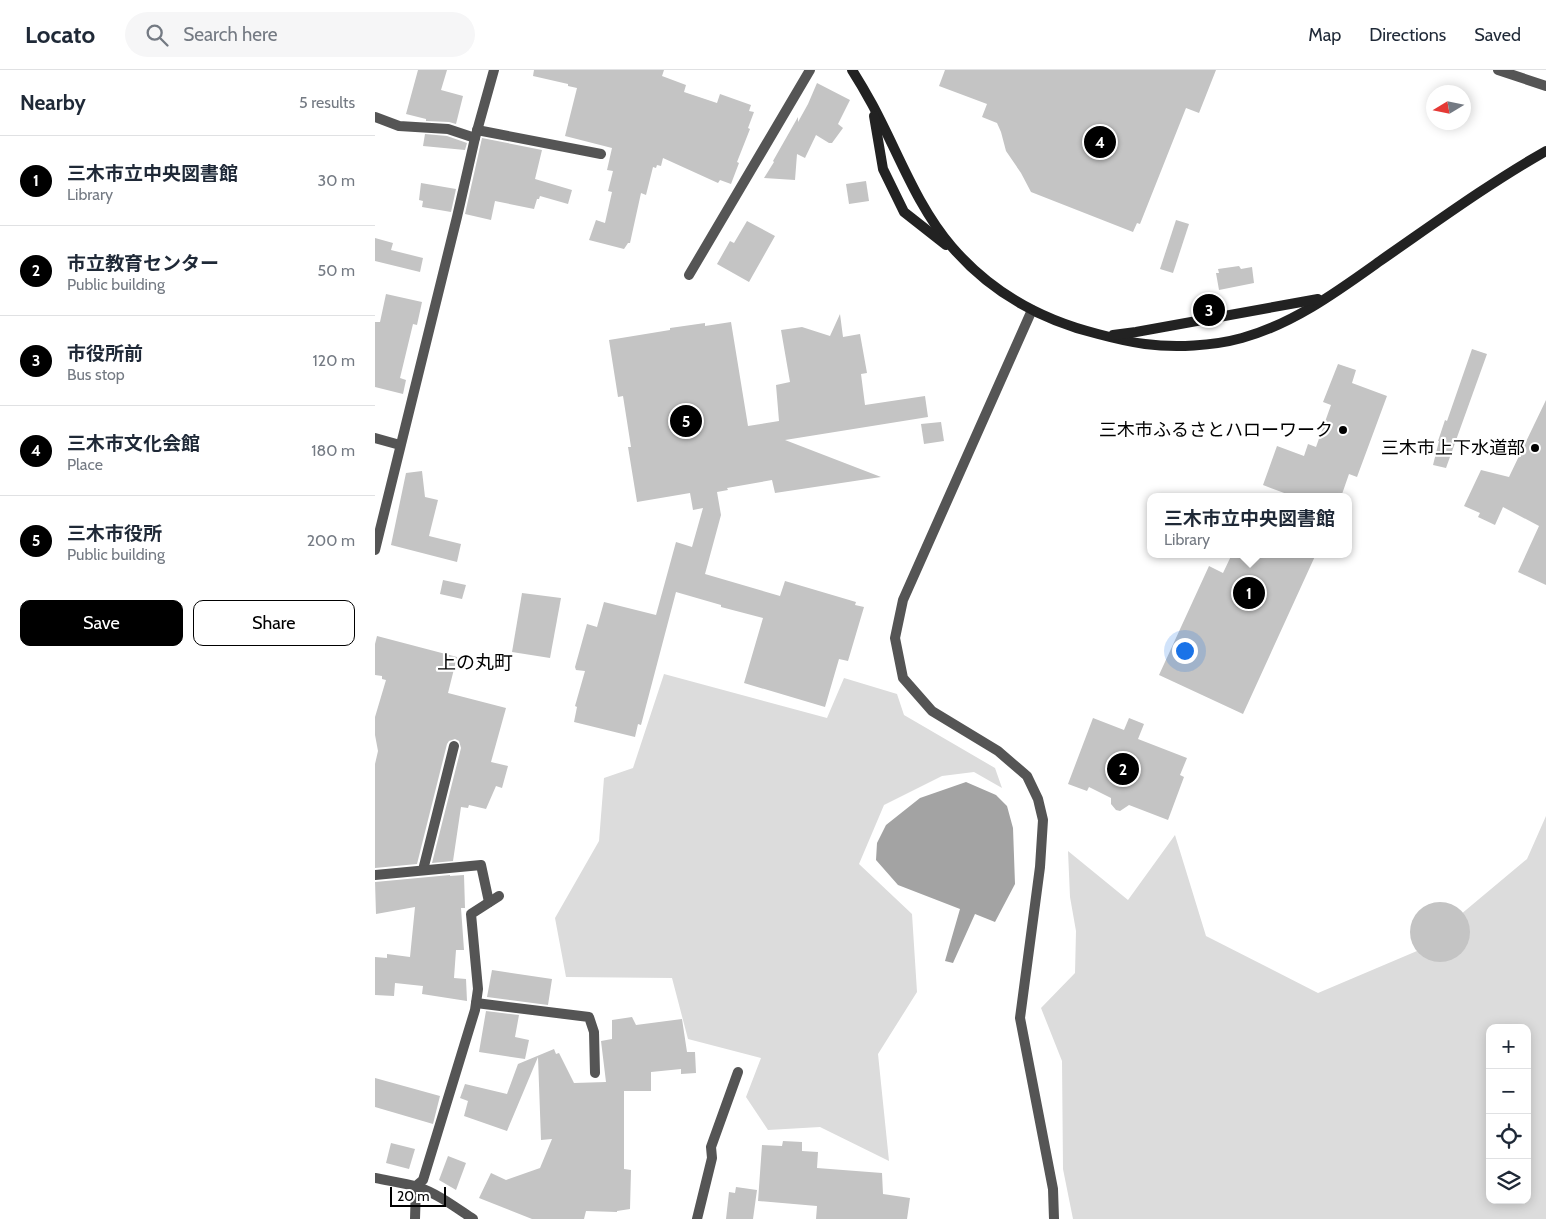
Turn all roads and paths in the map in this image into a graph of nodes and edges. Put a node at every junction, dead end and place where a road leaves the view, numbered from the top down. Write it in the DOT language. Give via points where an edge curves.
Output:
graph roads {
  1 [pos="494,70"];
  2 [pos="810,70"];
  3 [pos="852,70"];
  4 [pos="1498,70"];
  5 [pos="1546,86"];
  6 [pos="872,104"];
  7 [pos="375,118"];
  8 [pos="476,134"];
  9 [pos="1546,151"];
  10 [pos="601,154"];
  11 [pos="963,258"];
  12 [pos="689,276"];
  13 [pos="1329,297"];
  14 [pos="1032,310"];
  15 [pos="1105,336"];
  16 [pos="375,438"];
  17 [pos="400,445"];
  18 [pos="375,550"];
  19 [pos="454,746"];
  20 [pos="425,870"];
  21 [pos="375,875"];
  22 [pos="499,896"];
  23 [pos="489,902"];
  24 [pos="476,1003"];
  25 [pos="738,1072"];
  26 [pos="595,1073"];
  27 [pos="375,1178"];
  28 [pos="416,1186"];
  29 [pos="415,1219"];
  30 [pos="473,1219"];
  31 [pos="697,1219"];
  32 [pos="1054,1219"];
  1 -- 8 [label="street"];
  2 -- 12 [label="street"];
  3 -- 6 [label="street"];
  4 -- 5 [label="street"];
  6 -- 11 [label="street" via="929,215"];
  6 -- 11 [label="street" via="883,169 904,212"];
  7 -- 8 [label="street" via="399,126"];
  8 -- 10 [label="street"];
  8 -- 17 [label="street"];
  9 -- 13 [label="street" via="1509,172"];
  11 -- 14 [label="street" via="977,273"];
  13 -- 15 [label="street"];
  13 -- 15 [label="street" via="1241,339 1187,346 1146,345"];
  14 -- 15 [label="street"];
  14 -- 32 [label="street" via="903,600 895,638 903,678 932,711 999,752 1027,776 1038,799 1043,820 1040,867 1020,1018 1053,1189"];
  16 -- 17 [label="street"];
  17 -- 18 [label="street"];
  19 -- 20 [label="street"];
  20 -- 21 [label="street"];
  20 -- 23 [label="street" via="481,865"];
  22 -- 23 [label="street"];
  23 -- 24 [label="street" via="471,914 478,989"];
  24 -- 26 [label="street" via="589,1017 594,1032"];
  24 -- 28 [label="street" via="423,1180"];
  25 -- 31 [label="street" via="711,1147 712,1158"];
  27 -- 28 [label="street"];
  28 -- 29 [label="street"];
  28 -- 30 [label="street" via="449,1202"];
}
